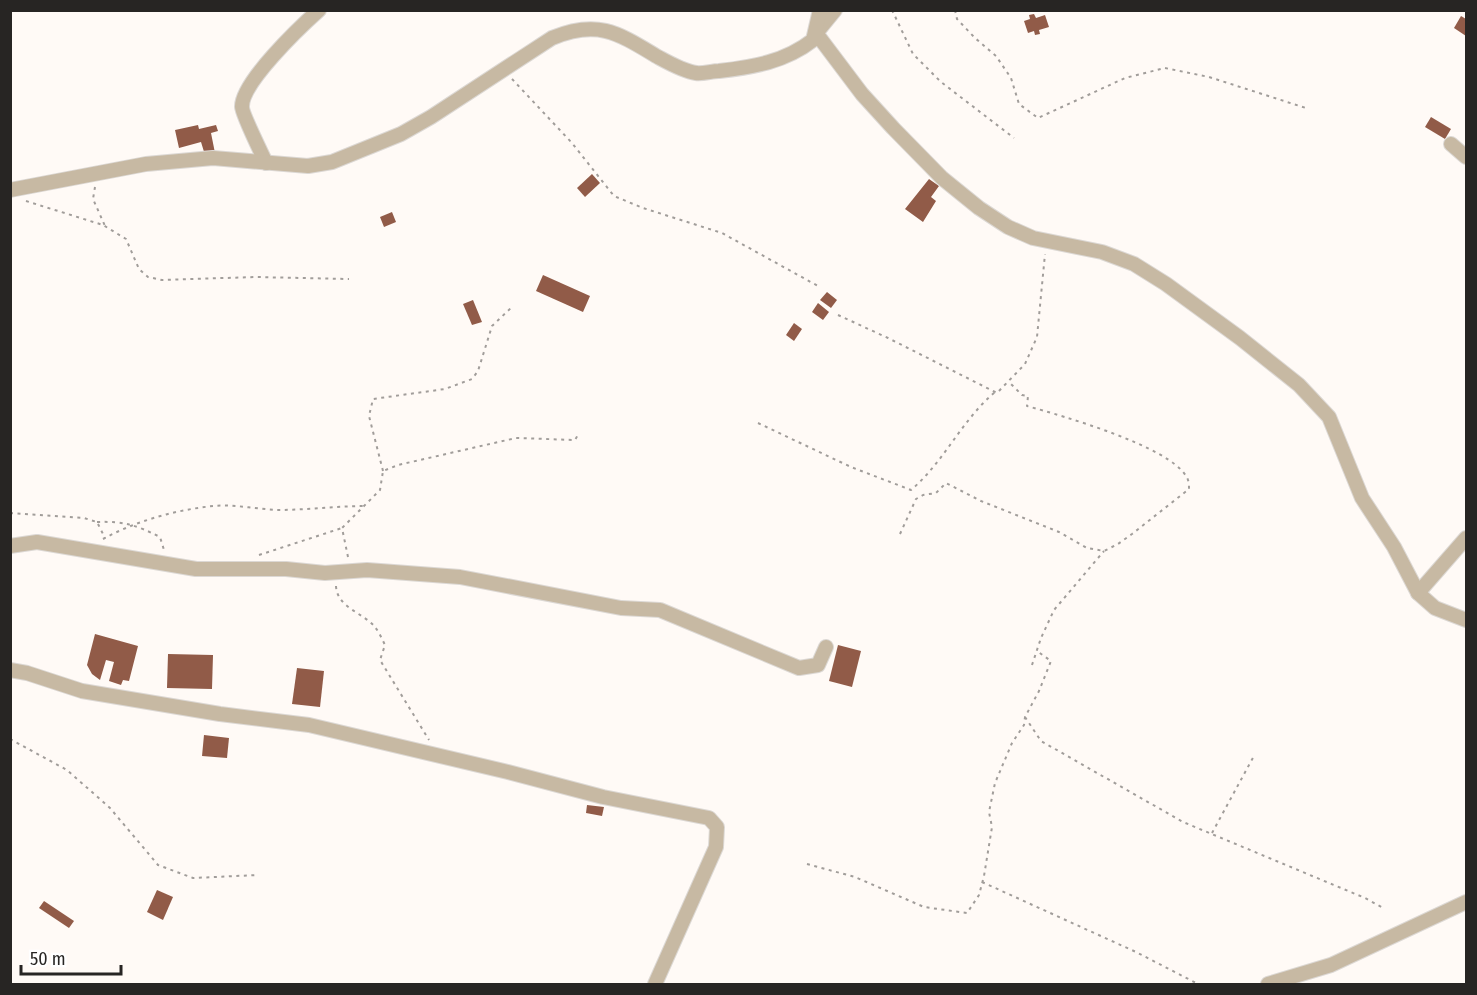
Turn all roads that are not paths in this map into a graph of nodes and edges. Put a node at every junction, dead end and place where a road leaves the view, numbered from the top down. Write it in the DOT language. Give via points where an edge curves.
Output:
graph roads {
  1 [pos="319,10"];
  2 [pos="820,10"];
  3 [pos="835,10"];
  4 [pos="816,33"];
  5 [pos="1451,144"];
  6 [pos="1467,157"];
  7 [pos="266,163"];
  8 [pos="13,189"];
  9 [pos="1467,538"];
  10 [pos="10,546"];
  11 [pos="1418,593"];
  12 [pos="1467,620"];
  13 [pos="826,647"];
  14 [pos="10,670"];
  15 [pos="1467,902"];
  16 [pos="655,984"];
  17 [pos="1268,984"];
  1 -- 7 [label="street" via="246,90 242,108"];
  2 -- 4 [label="street"];
  3 -- 4 [label="street"];
  4 -- 7 [label="street" via="813,40 766,64 697,73 605,30 570,31 552,38 401,134 332,162 308,166"];
  4 -- 11 [label="street" via="862,94 942,178 991,217 1046,242 1102,252 1134,264 1240,338 1299,385 1329,417 1362,498"];
  5 -- 6 [label="street"];
  7 -- 8 [label="street" via="213,158 146,164"];
  9 -- 11 [label="street"];
  10 -- 13 [label="street" via="37,542 196,569 325,573 368,570 460,577 621,608 660,610 800,668 818,665"];
  11 -- 12 [label="street" via="1435,608"];
  14 -- 16 [label="street" via="82,691 309,725 603,797 701,815 714,822 718,834 716,847"];
  15 -- 17 [label="street" via="1331,965"];
}
